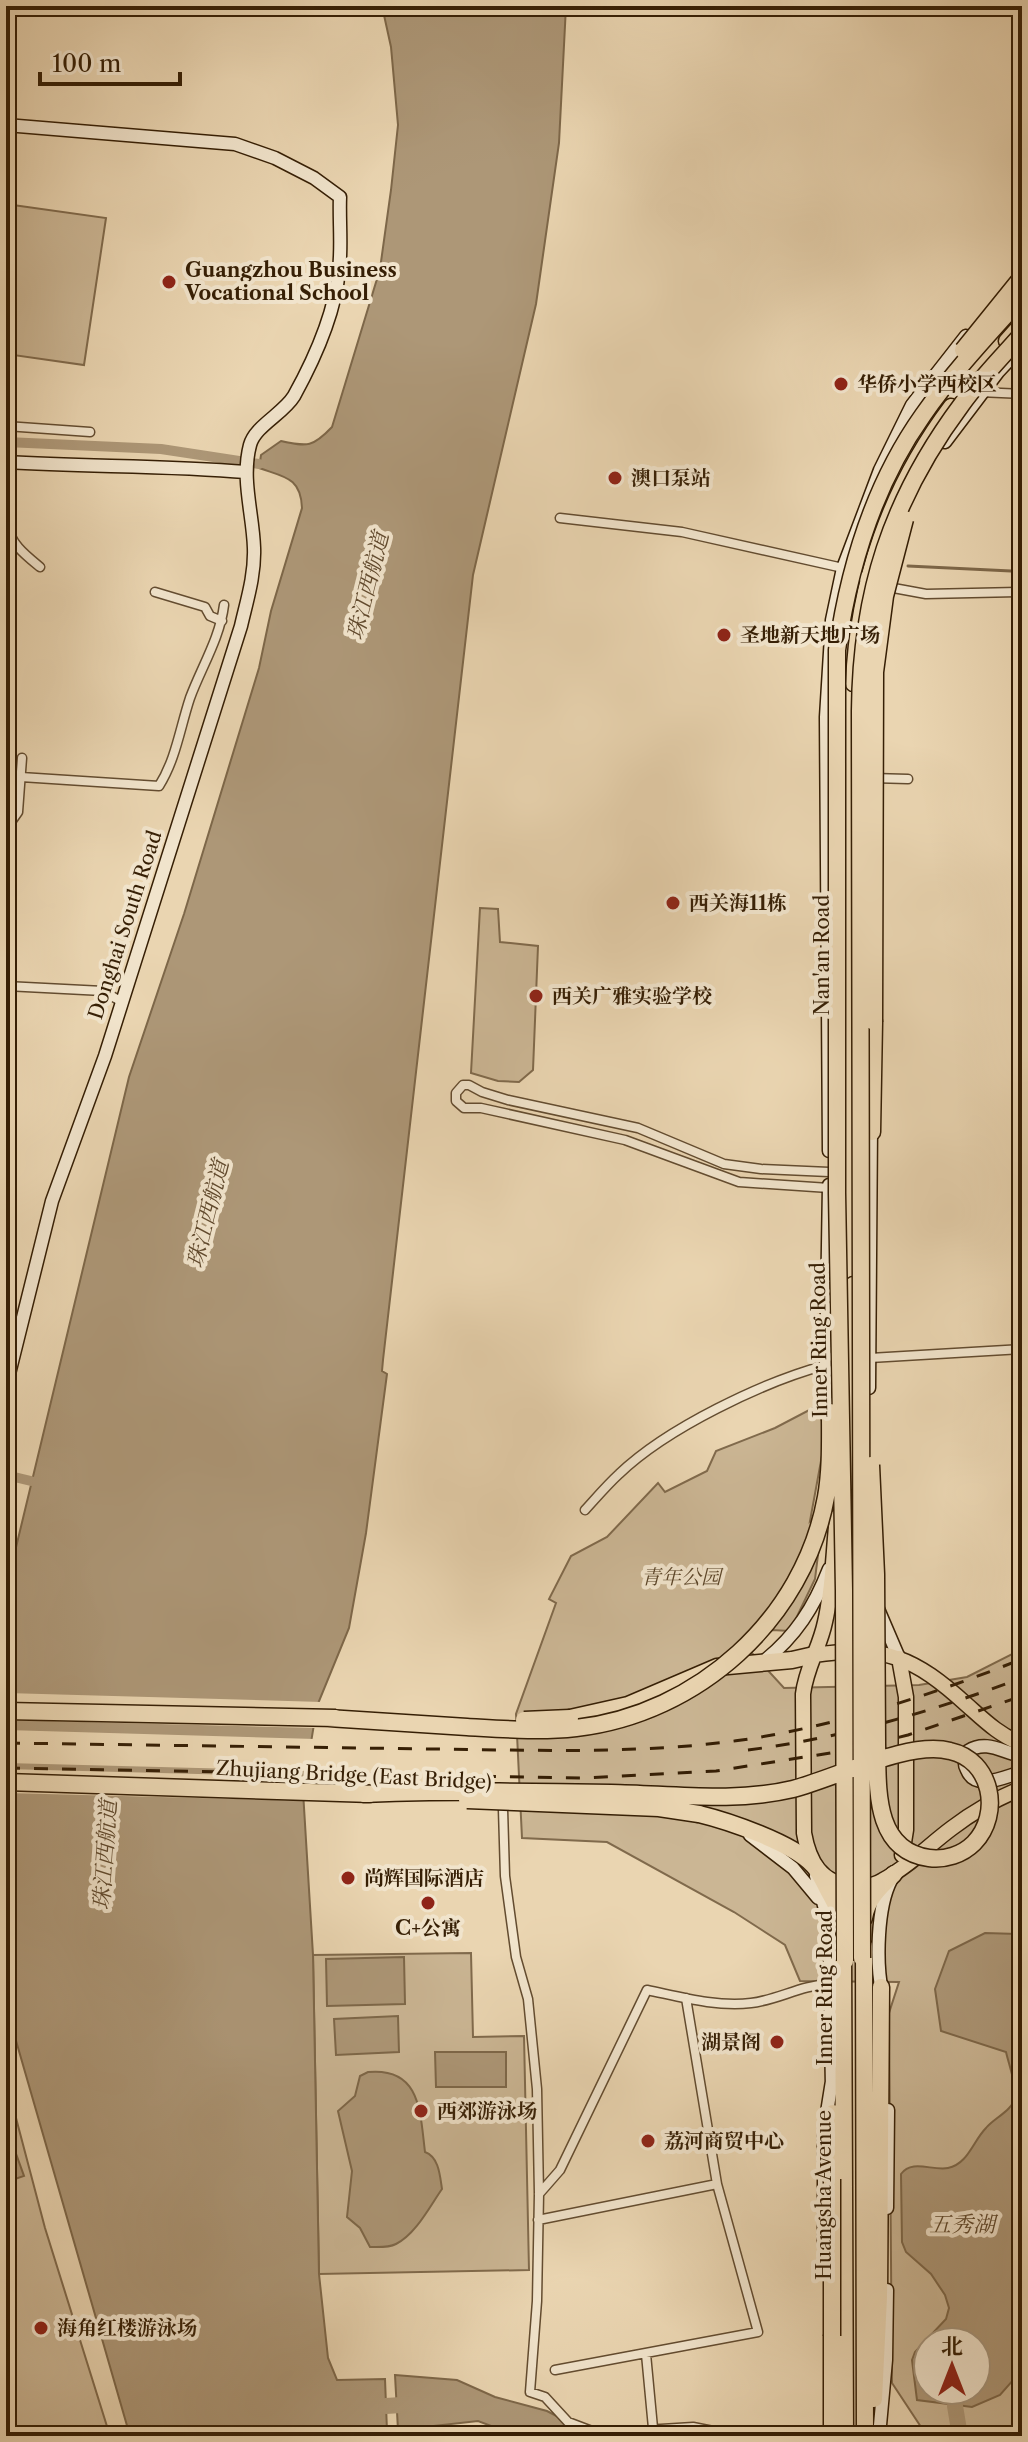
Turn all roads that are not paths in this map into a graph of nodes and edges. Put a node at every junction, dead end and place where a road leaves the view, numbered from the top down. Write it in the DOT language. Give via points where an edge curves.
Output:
graph roads {
  1 [pos="6,125"];
  2 [pos="1022,270"];
  3 [pos="1022,277"];
  4 [pos="1022,297"];
  5 [pos="1022,303"];
  6 [pos="989,309"];
  7 [pos="1022,323"];
  8 [pos="1022,334"];
  9 [pos="1022,346"];
  10 [pos="984,347"];
  11 [pos="975,389"];
  12 [pos="1022,394"];
  13 [pos="921,421"];
  14 [pos="6,426"];
  15 [pos="90,432"];
  16 [pos="894,440"];
  17 [pos="926,456"];
  18 [pos="9,462"];
  19 [pos="246,468"];
  20 [pos="6,491"];
  21 [pos="560,518"];
  22 [pos="6,523"];
  23 [pos="880,537"];
  24 [pos="40,567"];
  25 [pos="861,577"];
  26 [pos="155,592"];
  27 [pos="1022,592"];
  28 [pos="224,605"];
  29 [pos="834,610"];
  30 [pos="855,614"];
  31 [pos="222,621"];
  32 [pos="22,758"];
  33 [pos="21,777"];
  34 [pos="863,778"];
  35 [pos="908,779"];
  36 [pos="6,829"];
  37 [pos="865,898"];
  38 [pos="854,925"];
  39 [pos="6,986"];
  40 [pos="122,1002"];
  41 [pos="854,1104"];
  42 [pos="872,1132"];
  43 [pos="829,1172"];
  44 [pos="833,1190"];
  45 [pos="1022,1349"];
  46 [pos="870,1358"];
  47 [pos="826,1365"];
  48 [pos="857,1383"];
  49 [pos="6,1386"];
  50 [pos="868,1407"];
  51 [pos="852,1436"];
  52 [pos="585,1510"];
  53 [pos="832,1562"];
  54 [pos="829,1604"];
  55 [pos="856,1609"];
  56 [pos="881,1652"];
  57 [pos="814,1655"];
  58 [pos="899,1658"];
  59 [pos="763,1662"];
  60 [pos="6,1711"];
  61 [pos="328,1718"];
  62 [pos="1022,1744"];
  63 [pos="1022,1756"];
  64 [pos="1022,1772"];
  65 [pos="6,1782"];
  66 [pos="1022,1788"];
  67 [pos="362,1794"];
  68 [pos="503,1809"];
  69 [pos="737,1826"];
  70 [pos="814,1865"];
  71 [pos="793,1868"];
  72 [pos="894,1874"];
  73 [pos="818,1887"];
  74 [pos="834,1916"];
  75 [pos="872,1924"];
  76 [pos="830,1984"];
  77 [pos="881,1987"];
  78 [pos="686,1998"];
  79 [pos="832,2081"];
  80 [pos="838,2114"];
  81 [pos="717,2184"];
  82 [pos="539,2194"];
  83 [pos="538,2220"];
  84 [pos="824,2293"];
  85 [pos="845,2293"];
  86 [pos="646,2354"];
  87 [pos="555,2370"];
  88 [pos="653,2428"];
  89 [pos="738,2436"];
  90 [pos="824,2436"];
  91 [pos="832,2436"];
  92 [pos="846,2436"];
  93 [pos="866,2436"];
  94 [pos="879,2436"];
  1 -- 19 [label="main road, Donghai South Road" via="235,144 296,168 340,197 338,280 317,350 292,398 257,432"];
  2 -- 6 [label="main road"];
  3 -- 13 [label="highway, bridge" via="948,370"];
  4 -- 13 [label="highway, Inner Ring Road, bridge"];
  5 -- 10 [label="main road, Nan'an Road"];
  6 -- 10 [label="main road"];
  6 -- 16 [label="main road" via="922,390"];
  7 -- 11 [label="main road, Nan'an Road"];
  8 -- 17 [label="highway, Inner Ring Road, bridge" via="964,400"];
  9 -- 11 [label="main road"];
  10 -- 13 [label="main road, Nan'an Road"];
  11 -- 12 [label="street"];
  11 -- 23 [label="main road, Nan'an Road" via="934,430 916,458"];
  13 -- 16 [label="main road"];
  13 -- 23 [label="main road, Nan'an Road" via="894,475"];
  13 -- 44 [label="highway, Inner Ring Road, bridge" via="896,460 867,524 846,594 837,650"];
  14 -- 15 [label="street"];
  16 -- 25 [label="main road" via="871,490"];
  17 -- 42 [label="highway, bridge" via="885,596 875,672"];
  17 -- 48 [label="highway, Inner Ring Road, bridge" via="898,510 878,567 862,664"];
  18 -- 19 [label="main road"];
  18 -- 20 [label="street"];
  19 -- 40 [label="main road, Donghai South Road" via="253,580"];
  21 -- 25 [label="street" via="682,532"];
  22 -- 24 [label="street" via="18,549"];
  23 -- 25 [label="main road, Nan'an Road"];
  23 -- 25 [label="main road"];
  25 -- 27 [label="street" via="926,594"];
  25 -- 29 [label="main road"];
  25 -- 30 [label="main road, Nan'an Road"];
  25 -- 34 [label="main road"];
  26 -- 31 [label="street" via="205,607"];
  28 -- 31 [label="street"];
  29 -- 30 [label="street"];
  29 -- 43 [label="main road" via="826,717"];
  30 -- 38 [label="main road, Nan'an Road"];
  30 -- 53 [label="main road, Nan'an Road" via="842,692 843,1128 839,1470"];
  31 -- 33 [label="street" via="159,786"];
  32 -- 33 [label="street"];
  33 -- 36 [label="street" via="18,812"];
  34 -- 35 [label="street"];
  34 -- 37 [label="main road"];
  37 -- 38 [label="main road"];
  37 -- 42 [label="main road"];
  38 -- 41 [label="main road, Nan'an Road"];
  39 -- 40 [label="street" via="103,991"];
  40 -- 49 [label="main road, Donghai South Road" via="52,1201"];
  41 -- 42 [label="main road"];
  41 -- 48 [label="main road, Nan'an Road"];
  42 -- 46 [label="main road"];
  43 -- 44 [label="main road"];
  43 -- 44 [label="street" via="724,1164 638,1128 508,1100 469,1085 456,1093 464,1108 625,1140 739,1182"];
  44 -- 47 [label="main road"];
  44 -- 61 [label="highway, bridge" via="826,1498 797,1581 749,1643 673,1700 604,1724 529,1730"];
  44 -- 92 [label="highway, Inner Ring Road, bridge" via="844,1635"];
  45 -- 46 [label="street"];
  46 -- 48 [label="main road"];
  46 -- 50 [label="main road"];
  47 -- 52 [label="street" via="764,1387 668,1438 620,1472"];
  47 -- 53 [label="main road"];
  48 -- 51 [label="main road, Nan'an Road"];
  48 -- 67 [label="highway, bridge" via="875,1515 877,1744 877,1759 877,1773 881,1810 896,1842 917,1856 947,1857 972,1845 987,1820 986,1780 965,1757 935,1748 910,1752 890,1758 878,1762 867,1766 833,1776 809,1785 794,1789 750,1796 482,1790"];
  48 -- 93 [label="highway, Inner Ring Road, bridge"];
  50 -- 51 [label="main road"];
  50 -- 58 [label="main road" via="872,1582"];
  51 -- 55 [label="main road, Nan'an Road"];
  53 -- 54 [label="main road, Nan'an Road"];
  53 -- 59 [label="main road" via="804,1622"];
  54 -- 55 [label="main road" via="841,1611"];
  54 -- 57 [label="main road, Nan'an Road"];
  55 -- 56 [label="main road, Nan'an Road"];
  56 -- 57 [label="main road"];
  56 -- 58 [label="main road"];
  57 -- 59 [label="highway"];
  57 -- 70 [label="main road, Nan'an Road" via="803,1708 804,1833"];
  58 -- 62 [label="main road" via="926,1670 991,1727"];
  58 -- 72 [label="main road" via="906,1697 906,1841"];
  59 -- 61 [label="highway, bridge" via="717,1667 628,1705 570,1718"];
  60 -- 61 [label="highway, bridge"];
  63 -- 64 [label="main road" via="980,1745 964,1760 969,1775 978,1781"];
  65 -- 67 [label="highway, Zhujiang Bridge (East Bridge), bridge"];
  66 -- 72 [label="main road" via="954,1826"];
  67 -- 69 [label="highway, Zhujiang Bridge (East Bridge), bridge" via="659,1808"];
  68 -- 82 [label="street" via="505,1876 516,1957 528,1999 537,2089"];
  69 -- 70 [label="highway, Zhujiang Bridge (East Bridge)"];
  69 -- 71 [label="main road"];
  70 -- 72 [label="main road" via="835,1883 847,1885 868,1886"];
  70 -- 73 [label="main road"];
  70 -- 74 [label="highway, Huangsha Avenue"];
  71 -- 73 [label="main road"];
  71 -- 74 [label="main road"];
  72 -- 75 [label="highway, Huangsha Avenue" via="870,1901"];
  73 -- 74 [label="main road"];
  74 -- 75 [label="main road"];
  74 -- 76 [label="main road"];
  74 -- 80 [label="highway, Huangsha Avenue"];
  75 -- 77 [label="main road"];
  75 -- 93 [label="highway, Huangsha Avenue"];
  76 -- 78 [label="street" via="753,2003"];
  76 -- 79 [label="main road"];
  77 -- 93 [label="highway" via="879,2297 876,2380"];
  77 -- 94 [label="main road" via="888,2123 886,2360"];
  78 -- 81 [label="street"];
  78 -- 82 [label="street" via="647,1990 560,2170"];
  79 -- 80 [label="main road"];
  79 -- 84 [label="main road" via="824,2131"];
  80 -- 85 [label="highway, Huangsha Avenue"];
  80 -- 91 [label="highway, bridge" via="832,2179"];
  81 -- 83 [label="street"];
  81 -- 86 [label="street" via="758,2332"];
  82 -- 83 [label="street"];
  83 -- 88 [label="street" via="530,2392 545,2397 580,2429 597,2433"];
  84 -- 85 [label="street"];
  84 -- 90 [label="main road"];
  85 -- 92 [label="highway, Huangsha Avenue"];
  86 -- 87 [label="street"];
  86 -- 88 [label="street"];
  88 -- 89 [label="street" via="693,2427"];
}
